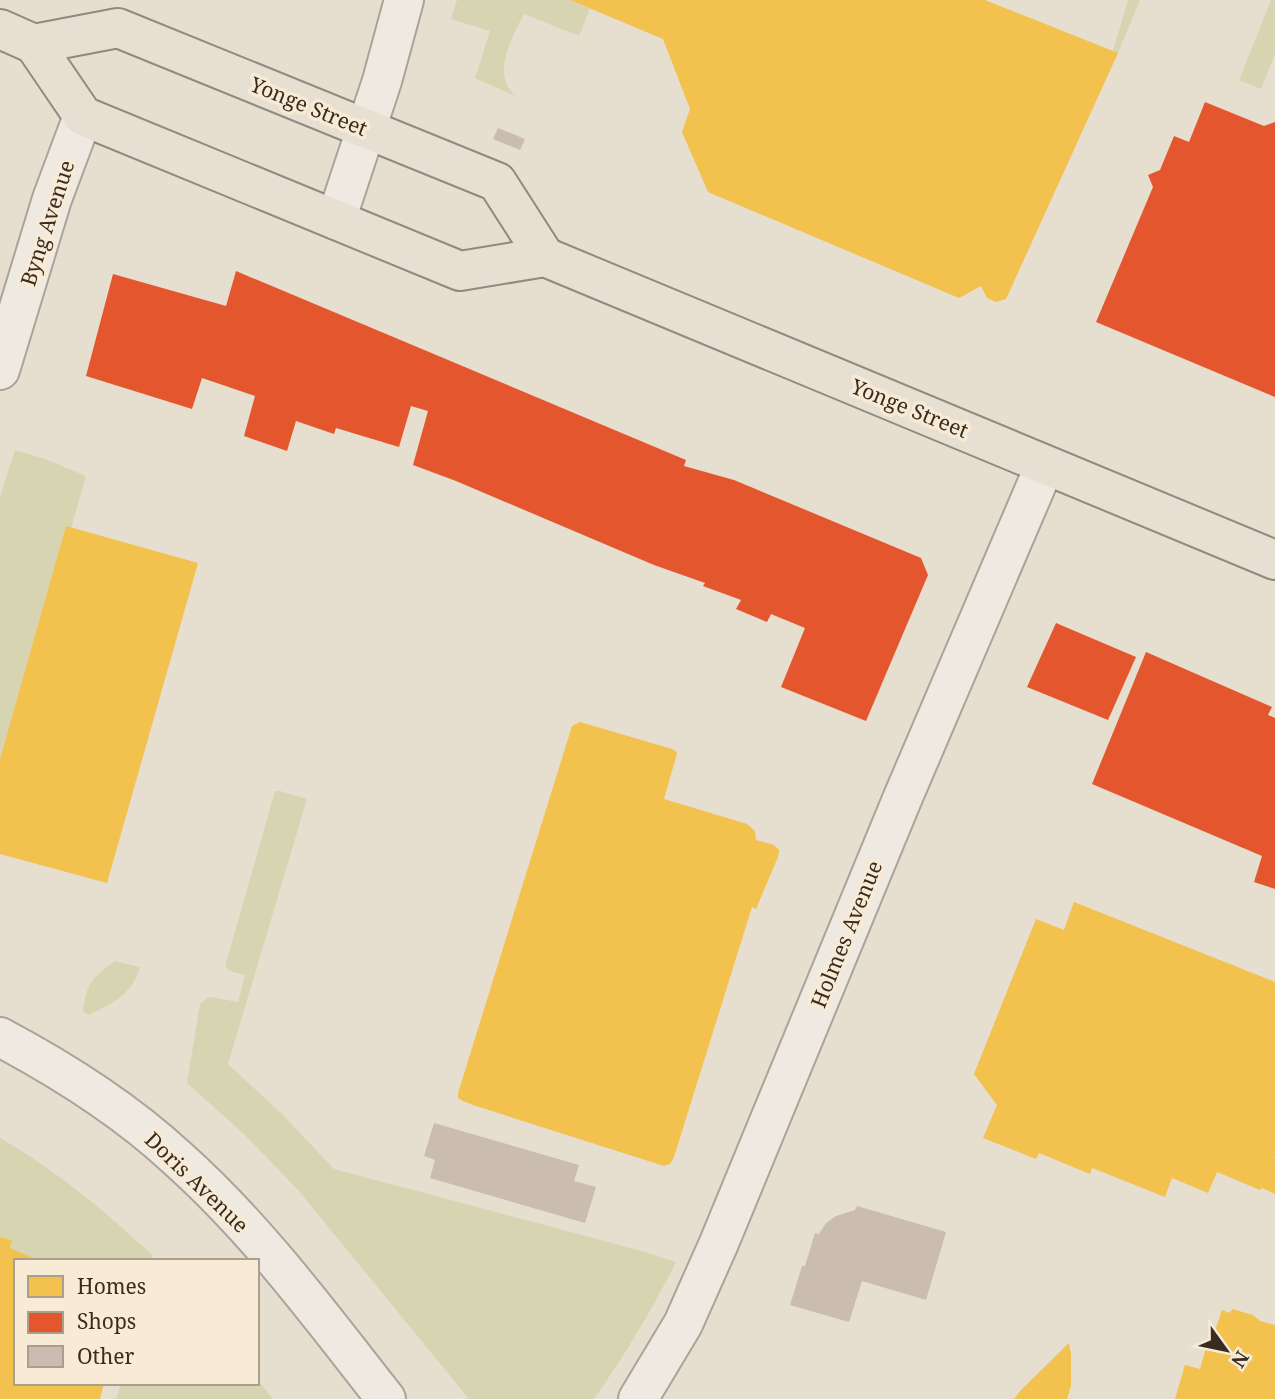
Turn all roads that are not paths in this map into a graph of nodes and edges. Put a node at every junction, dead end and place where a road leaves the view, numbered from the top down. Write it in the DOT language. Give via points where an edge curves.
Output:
graph roads {
  1 [pos="404,0"];
  2 [pos="17,36"];
  3 [pos="83,116"];
  4 [pos="366,129"];
  5 [pos="336,220"];
  6 [pos="545,257"];
  7 [pos="0,370"];
  8 [pos="1045,465"];
  9 [pos="1275,560"];
  10 [pos="0,1037"];
  11 [pos="386,1399"];
  12 [pos="638,1399"];
  1 -- 4 [label="street"];
  2 -- 3 [label="main road, Yonge Street"];
  2 -- 4 [label="main road, Yonge Street" via="118,28"];
  3 -- 5 [label="main road"];
  3 -- 7 [label="street, Byng Avenue" via="52,199"];
  4 -- 5 [label="street"];
  4 -- 6 [label="main road, Yonge Street" via="497,182"];
  5 -- 6 [label="main road" via="460,271"];
  6 -- 8 [label="main road, Yonge Street"];
  8 -- 9 [label="main road, Yonge Street"];
  8 -- 12 [label="street, Holmes Avenue" via="719,1243 683,1324"];
  10 -- 11 [label="street, Doris Avenue" via="76,1080 182,1162 244,1224"];
}
